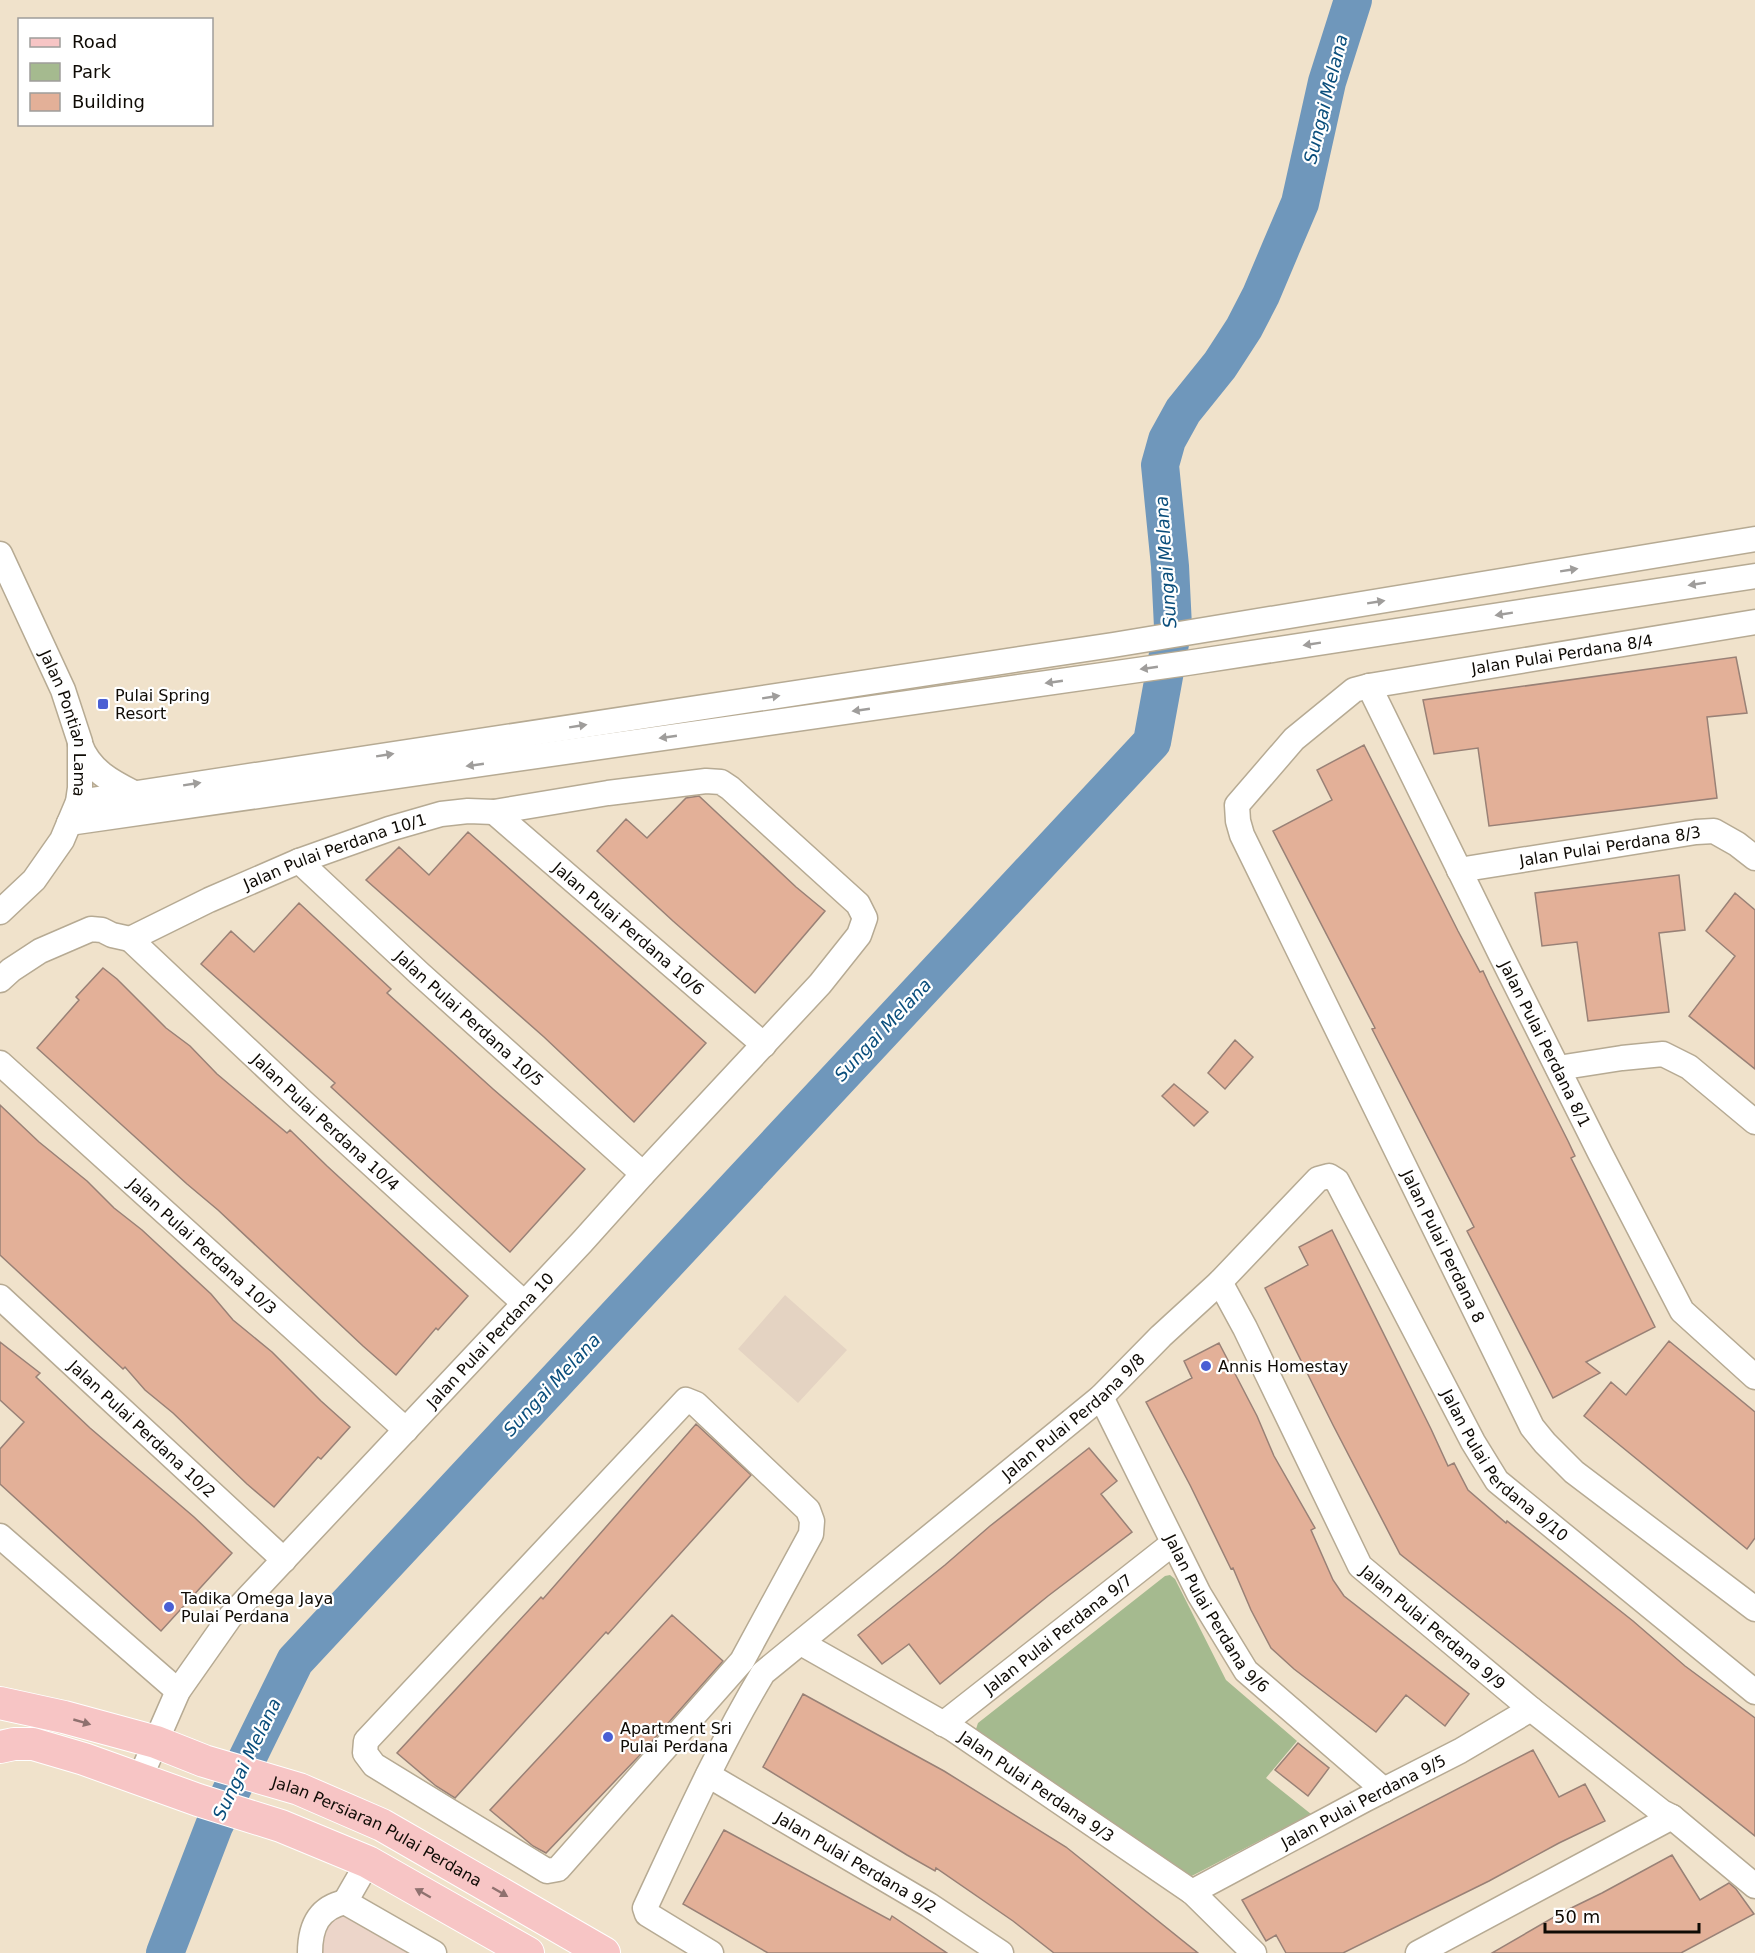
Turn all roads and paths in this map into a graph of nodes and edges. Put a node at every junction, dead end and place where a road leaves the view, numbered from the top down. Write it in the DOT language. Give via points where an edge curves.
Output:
graph roads {
  1 [pos="1755,539"];
  2 [pos="0,554"];
  3 [pos="1755,576"];
  4 [pos="1755,622"];
  5 [pos="1369,686"];
  6 [pos="80,742"];
  7 [pos="134,793"];
  8 [pos="1237,805"];
  9 [pos="73,813"];
  10 [pos="494,813"];
  11 [pos="117,816"];
  12 [pos="1755,858"];
  13 [pos="299,861"];
  14 [pos="1459,870"];
  15 [pos="34,880"];
  16 [pos="0,912"];
  17 [pos="865,918"];
  18 [pos="130,939"];
  19 [pos="0,980"];
  20 [pos="764,1045"];
  21 [pos="0,1063"];
  22 [pos="1558,1068"];
  23 [pos="1755,1122"];
  24 [pos="643,1174"];
  25 [pos="1329,1176"];
  26 [pos="1220,1282"];
  27 [pos="0,1297"];
  28 [pos="524,1303"];
  29 [pos="1755,1377"];
  30 [pos="1101,1397"];
  31 [pos="406,1430"];
  32 [pos="0,1536"];
  33 [pos="1172,1544"];
  34 [pos="284,1560"];
  35 [pos="1755,1609"];
  36 [pos="801,1642"];
  37 [pos="742,1661"];
  38 [pos="763,1673"];
  39 [pos="178,1691"];
  40 [pos="1755,1692"];
  41 [pos="0,1703"];
  42 [pos="1531,1709"];
  43 [pos="943,1724"];
  44 [pos="156,1742"];
  45 [pos="0,1747"];
  46 [pos="708,1775"];
  47 [pos="140,1778"];
  48 [pos="1384,1790"];
  49 [pos="1672,1817"];
  50 [pos="368,1862"];
  51 [pos="1755,1886"];
  52 [pos="1192,1892"];
  53 [pos="345,1902"];
  54 [pos="310,1953"];
  55 [pos="434,1953"];
  56 [pos="528,1953"];
  57 [pos="604,1953"];
  58 [pos="711,1953"];
  59 [pos="1001,1953"];
  60 [pos="1254,1953"];
  61 [pos="1418,1953"];
  7 -- 1 [label="street, one-way" via="1113,645"];
  2 -- 6 [label="street, Jalan Pontian Lama" via="63,690"];
  3 -- 11 [label="street, one-way" via="1112,674"];
  4 -- 5 [label="street, Jalan Pulai Perdana 8/4"];
  5 -- 8 [label="street, Jalan Pulai Perdana 8/4" via="1354,690 1294,740"];
  5 -- 14 [label="street, Jalan Pulai Perdana 8/1"];
  6 -- 7 [label="street" via="88,761 102,775"];
  6 -- 9 [label="street, Jalan Pontian Lama" via="80,789"];
  7 -- 9 [label="street"];
  8 -- 35 [label="street, Jalan Pulai Perdana 8" via="1242,835 1532,1426 1574,1472"];
  9 -- 11 [label="street"];
  9 -- 15 [label="street, Jalan Pontian Lama" via="62,840"];
  10 -- 13 [label="street, Jalan Pulai Perdana 10/1" via="441,814"];
  10 -- 17 [label="street, Jalan Pulai Perdana 10/1" via="608,793 721,782 858,904"];
  10 -- 20 [label="street, Jalan Pulai Perdana 10/6"];
  11 -- 15 [label="street" via="68,849"];
  12 -- 14 [label="street, Jalan Pulai Perdana 8/3" via="1714,831 1696,831"];
  13 -- 18 [label="street, Jalan Pulai Perdana 10/1"];
  13 -- 24 [label="street, Jalan Pulai Perdana 10/5"];
  14 -- 22 [label="street, Jalan Pulai Perdana 8/1"];
  15 -- 16 [label="street, Jalan Pontian Lama"];
  17 -- 20 [label="street, Jalan Pulai Perdana 10" via="859,935"];
  18 -- 19 [label="street" via="92,929 40,951"];
  18 -- 28 [label="street, Jalan Pulai Perdana 10/4"];
  20 -- 24 [label="street, Jalan Pulai Perdana 10"];
  21 -- 31 [label="street, Jalan Pulai Perdana 10/3"];
  22 -- 23 [label="street" via="1663,1054 1689,1067"];
  22 -- 29 [label="street, Jalan Pulai Perdana 8/1" via="1683,1311"];
  24 -- 28 [label="street, Jalan Pulai Perdana 10"];
  25 -- 26 [label="street, Jalan Pulai Perdana 9/8" via="1318,1179"];
  25 -- 40 [label="street, Jalan Pulai Perdana 9/10" via="1337,1181 1497,1481"];
  26 -- 30 [label="street, Jalan Pulai Perdana 9/8"];
  26 -- 42 [label="street, Jalan Pulai Perdana 9/9" via="1360,1566"];
  27 -- 34 [label="street, Jalan Pulai Perdana 10/2"];
  28 -- 31 [label="street, Jalan Pulai Perdana 10"];
  30 -- 33 [label="street, Jalan Pulai Perdana 9/6"];
  30 -- 36 [label="street, Jalan Pulai Perdana 9/8"];
  31 -- 34 [label="street, Jalan Pulai Perdana 10"];
  32 -- 39 [label="street"];
  33 -- 43 [label="street, Jalan Pulai Perdana 9/7"];
  33 -- 48 [label="street, Jalan Pulai Perdana 9/6" via="1246,1671"];
  34 -- 39 [label="street, Jalan Pulai Perdana 10" via="231,1617"];
  36 -- 38 [label="street, Jalan Pulai Perdana 9/8"];
  36 -- 43 [label="street, Jalan Pulai Perdana 9/3"];
  37 -- 37 [label="street" via="558,1869 547,1871 374,1765 365,1753 366,1741 686,1400 696,1404 808,1510 812,1521 811,1534"];
  37 -- 38 [label="street"];
  38 -- 46 [label="street, Jalan Pulai Perdana 9/8"];
  39 -- 44 [label="street, Jalan Pulai Perdana 10"];
  41 -- 44 [label="main road, Jalan Persiaran Pulai Perdana, one-way"];
  42 -- 48 [label="street, Jalan Pulai Perdana 9/5"];
  42 -- 49 [label="street, Jalan Pulai Perdana 9/9"];
  43 -- 52 [label="street, Jalan Pulai Perdana 9/3"];
  44 -- 47 [label="street, Jalan Pulai Perdana 10"];
  44 -- 57 [label="main road, Jalan Persiaran Pulai Perdana, one-way" via="298,1789 382,1825"];
  45 -- 47 [label="main road, Jalan Persiaran Pulai Perdana" via="33,1744"];
  46 -- 58 [label="street, Jalan Pulai Perdana 9/8" via="645,1908 647,1914"];
  46 -- 59 [label="street, Jalan Pulai Perdana 9/2" via="929,1905"];
  47 -- 50 [label="main road, Jalan Persiaran Pulai Perdana" via="281,1826"];
  48 -- 52 [label="street, Jalan Pulai Perdana 9/5"];
  49 -- 51 [label="street, Jalan Pulai Perdana 9/9"];
  49 -- 61 [label="street"];
  50 -- 53 [label="street"];
  56 -- 50 [label="main road, Jalan Persiaran Pulai Perdana, one-way"];
  52 -- 60 [label="street, Jalan Pulai Perdana 9/3"];
  53 -- 54 [label="street" via="327,1907 314,1925"];
  53 -- 55 [label="street"];
}
